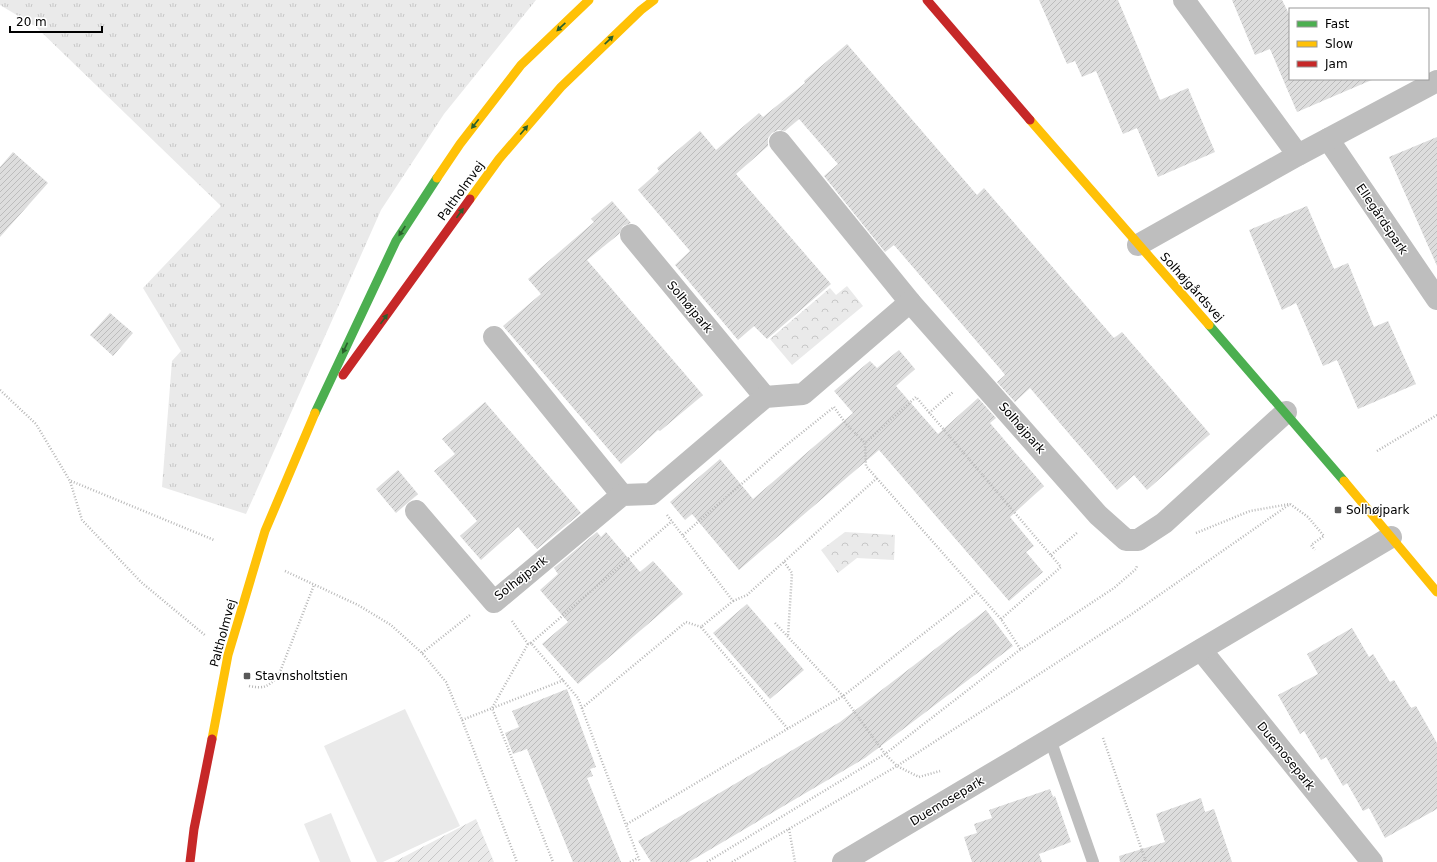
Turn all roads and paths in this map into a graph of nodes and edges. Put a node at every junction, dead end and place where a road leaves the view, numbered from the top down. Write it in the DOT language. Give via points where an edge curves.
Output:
graph roads {
  1 [pos="589,0"];
  2 [pos="654,0"];
  3 [pos="927,0"];
  4 [pos="1184,0"];
  5 [pos="1437,81"];
  6 [pos="1328,139"];
  7 [pos="780,142"];
  8 [pos="1298,155"];
  9 [pos="631,235"];
  10 [pos="1138,245"];
  11 [pos="1437,299"];
  12 [pos="910,302"];
  13 [pos="494,337"];
  14 [pos="0,390"];
  15 [pos="765,397"];
  16 [pos="1286,412"];
  17 [pos="1437,415"];
  18 [pos="312,419"];
  19 [pos="866,443"];
  20 [pos="1377,450"];
  21 [pos="877,478"];
  22 [pos="70,481"];
  23 [pos="651,494"];
  24 [pos="622,495"];
  25 [pos="1290,504"];
  26 [pos="416,511"];
  27 [pos="1098,515"];
  28 [pos="672,521"];
  29 [pos="1164,523"];
  30 [pos="683,535"];
  31 [pos="1392,536"];
  32 [pos="214,540"];
  33 [pos="1138,540"];
  34 [pos="1051,556"];
  35 [pos="1319,556"];
  36 [pos="784,562"];
  37 [pos="285,571"];
  38 [pos="314,584"];
  39 [pos="977,592"];
  40 [pos="1437,592"];
  41 [pos="733,601"];
  42 [pos="470,616"];
  43 [pos="1001,619"];
  44 [pos="775,623"];
  45 [pos="701,627"];
  46 [pos="520,635"];
  47 [pos="788,636"];
  48 [pos="529,643"];
  49 [pos="1021,650"];
  50 [pos="1200,650"];
  51 [pos="422,653"];
  52 [pos="228,655"];
  53 [pos="278,676"];
  54 [pos="564,680"];
  55 [pos="843,696"];
  56 [pos="492,708"];
  57 [pos="582,708"];
  58 [pos="1094,713"];
  59 [pos="462,720"];
  60 [pos="788,729"];
  61 [pos="1050,739"];
  62 [pos="885,754"];
  63 [pos="897,766"];
  64 [pos="627,824"];
  65 [pos="789,829"];
  66 [pos="638,858"];
  67 [pos="190,862"];
  68 [pos="517,862"];
  69 [pos="553,862"];
  70 [pos="630,862"];
  71 [pos="640,862"];
  72 [pos="707,862"];
  73 [pos="732,862"];
  74 [pos="795,862"];
  75 [pos="843,862"];
  76 [pos="1093,862"];
  77 [pos="1146,862"];
  78 [pos="1372,862"];
  1 -- 18 [label="street, Paltholmvej, one-way" via="521,64 460,144 400,234"];
  18 -- 2 [label="street, Paltholmvej, one-way" via="499,159 560,87 639,8"];
  3 -- 10 [label="street, Solhøjgårdsvej"];
  4 -- 8 [label="street"];
  5 -- 6 [label="street"];
  6 -- 8 [label="street"];
  6 -- 11 [label="street, Ellegårdspark"];
  7 -- 12 [label="street, Solhøjpark"];
  8 -- 10 [label="street"];
  9 -- 15 [label="street, Solhøjpark"];
  10 -- 16 [label="street, Solhøjgårdsvej"];
  12 -- 15 [label="street" via="803,394"];
  12 -- 27 [label="street, Solhøjpark"];
  13 -- 24 [label="street"];
  14 -- 22 [label="path" via="36,424"];
  15 -- 23 [label="street"];
  16 -- 29 [label="street"];
  16 -- 31 [label="street, Solhøjgårdsvej"];
  17 -- 20 [label="path"];
  18 -- 52 [label="street, Paltholmvej" via="265,531"];
  19 -- 21 [label="path" via="866,466"];
  19 -- 30 [label="path" via="834,408"];
  19 -- 34 [label="path" via="916,397"];
  21 -- 36 [label="path"];
  21 -- 39 [label="path"];
  22 -- 32 [label="path"];
  22 -- 52 [label="path" via="82,520 141,582"];
  23 -- 24 [label="street"];
  23 -- 28 [label="path"];
  24 -- 26 [label="street, Solhøjpark" via="494,602"];
  25 -- 29 [label="path" via="1250,511 1179,540"];
  25 -- 35 [label="path" via="1308,517 1324,536 1311,545"];
  25 -- 63 [label="path" via="1129,616"];
  27 -- 33 [label="street, Solhøjpark" via="1126,540"];
  27 -- 34 [label="path"];
  28 -- 30 [label="path"];
  28 -- 48 [label="path"];
  29 -- 33 [label="street"];
  30 -- 41 [label="path"];
  31 -- 40 [label="street, Solhøjgårdsvej"];
  31 -- 50 [label="street, Duemosepark"];
  33 -- 49 [label="path" via="1136,569 1114,588"];
  34 -- 43 [label="path" via="1061,567"];
  36 -- 41 [label="path" via="747,595"];
  36 -- 47 [label="path" via="792,573"];
  37 -- 38 [label="path"];
  38 -- 51 [label="path" via="358,605 391,625"];
  38 -- 53 [label="path"];
  39 -- 43 [label="path"];
  39 -- 55 [label="path"];
  41 -- 45 [label="path"];
  42 -- 51 [label="path"];
  43 -- 49 [label="path"];
  44 -- 47 [label="path"];
  45 -- 57 [label="path" via="686,622"];
  45 -- 60 [label="path"];
  46 -- 48 [label="path"];
  47 -- 55 [label="path"];
  48 -- 54 [label="path"];
  48 -- 56 [label="path"];
  49 -- 62 [label="path"];
  50 -- 58 [label="street, Duemosepark"];
  50 -- 78 [label="street, Duemosepark"];
  51 -- 59 [label="path" via="446,682"];
  52 -- 67 [label="street, Paltholmvej" via="194,829"];
  54 -- 56 [label="path"];
  54 -- 57 [label="path" via="578,698"];
  55 -- 60 [label="path"];
  55 -- 62 [label="path"];
  56 -- 59 [label="path"];
  56 -- 69 [label="path"];
  57 -- 64 [label="path"];
  58 -- 61 [label="street, Duemosepark"];
  58 -- 77 [label="path"];
  59 -- 68 [label="path"];
  60 -- 64 [label="path"];
  61 -- 75 [label="street, Duemosepark"];
  61 -- 76 [label="lane"];
  62 -- 63 [label="path"];
  62 -- 72 [label="path"];
  63 -- 65 [label="path"];
  64 -- 66 [label="path"];
  65 -- 73 [label="path"];
  65 -- 74 [label="path"];
  66 -- 70 [label="path"];
  66 -- 71 [label="path"];
}
